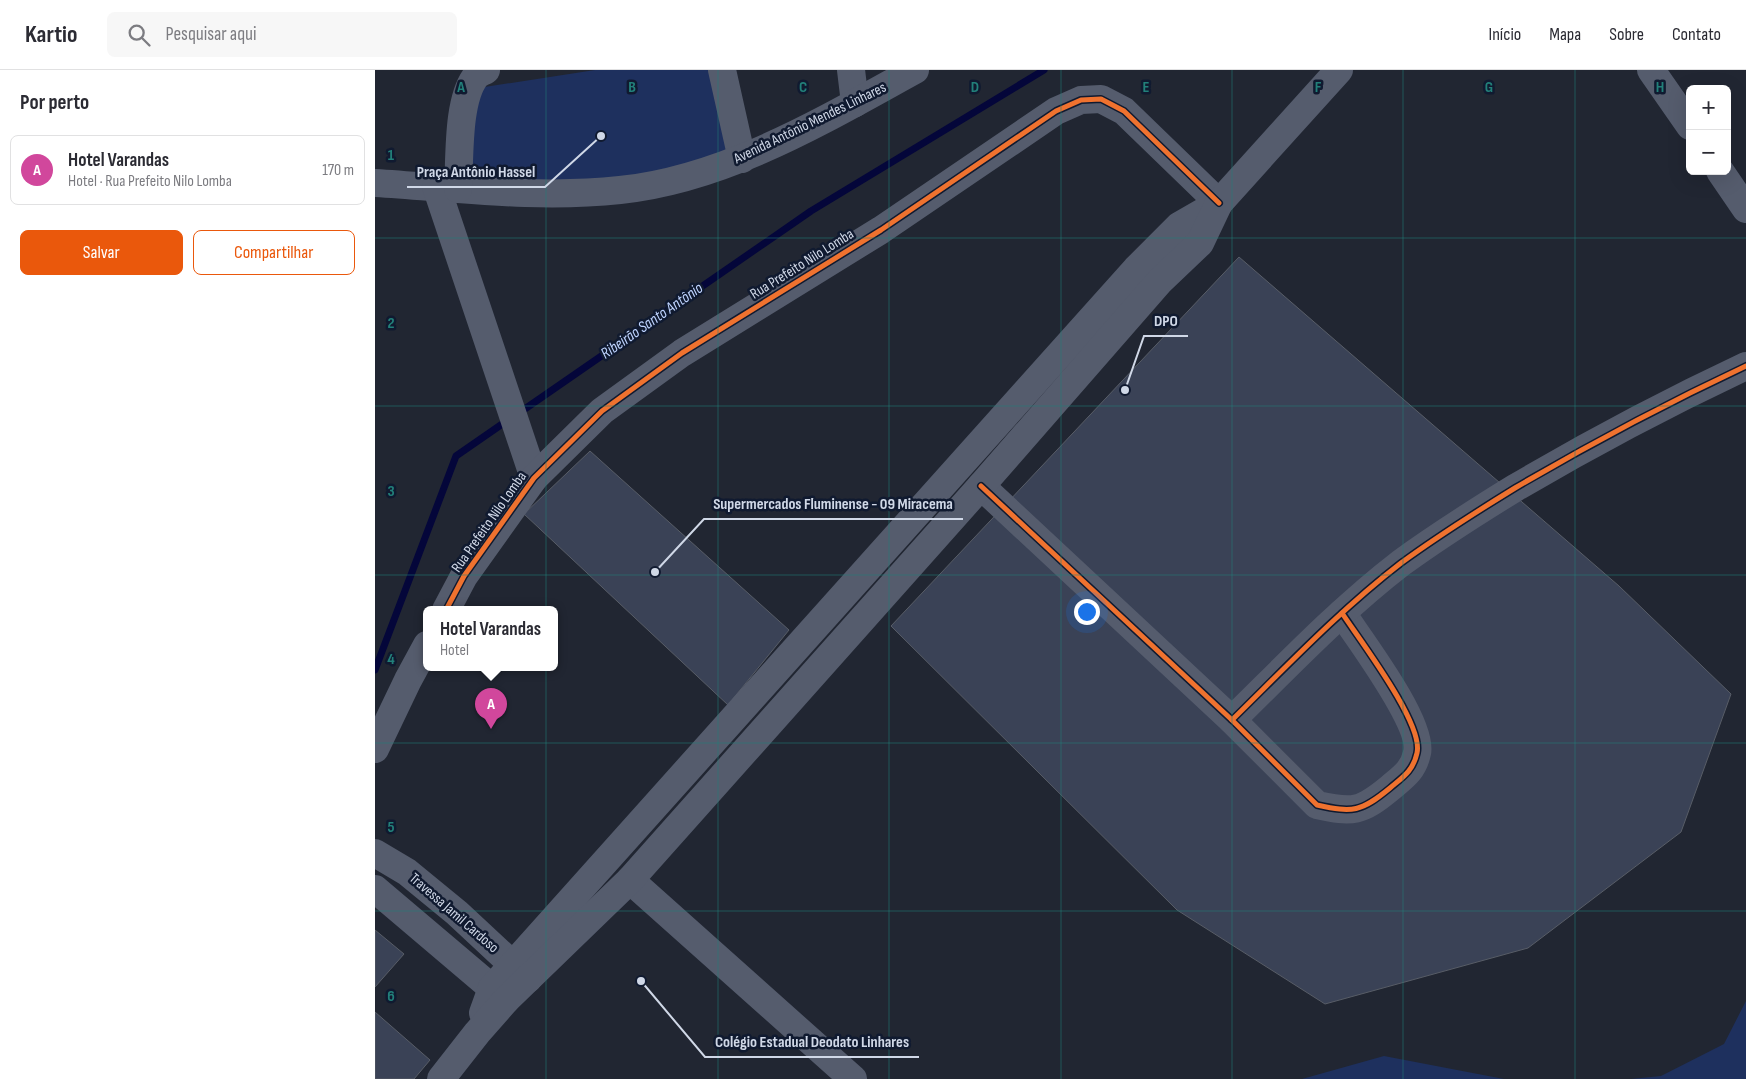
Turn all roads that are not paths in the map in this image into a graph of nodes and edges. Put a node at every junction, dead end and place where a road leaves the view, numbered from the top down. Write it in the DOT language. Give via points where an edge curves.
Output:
graph roads {
  1 [pos="486,70"];
  2 [pos="723,70"];
  3 [pos="851,70"];
  4 [pos="915,70"];
  5 [pos="1339,70"];
  6 [pos="1651,70"];
  7 [pos="855,103"];
  8 [pos="1686,120"];
  9 [pos="742,159"];
  10 [pos="1724,175"];
  11 [pos="375,182"];
  12 [pos="447,188"];
  13 [pos="1219,203"];
  14 [pos="1746,209"];
  15 [pos="1746,366"];
  16 [pos="533,478"];
  17 [pos="981,486"];
  18 [pos="448,606"];
  19 [pos="1342,613"];
  20 [pos="423,653"];
  21 [pos="789,657"];
  22 [pos="813,676"];
  23 [pos="1232,720"];
  24 [pos="375,749"];
  25 [pos="375,854"];
  26 [pos="630,880"];
  27 [pos="375,889"];
  28 [pos="520,972"];
  29 [pos="499,994"];
  30 [pos="441,1079"];
  31 [pos="853,1079"];
  1 -- 12 [label="street" via="477,75 469,88"];
  2 -- 9 [label="street"];
  3 -- 7 [label="street"];
  4 -- 7 [label="street, Avenida Antônio Mendes Linhares"];
  5 -- 13 [label="street"];
  6 -- 8 [label="street"];
  7 -- 9 [label="street, Avenida Antônio Mendes Linhares"];
  9 -- 12 [label="street, Avenida Antônio Mendes Linhares" via="669,181 621,190 561,194"];
  10 -- 14 [label="street"];
  11 -- 12 [label="street, Avenida Antônio Mendes Linhares"];
  12 -- 16 [label="street"];
  13 -- 16 [label="street, Rua Prefeito Nilo Lomba" via="1124,111 1101,99 1081,100 1056,111 881,230 682,353 602,411"];
  13 -- 17 [label="street" via="1200,243 1160,281"];
  13 -- 21 [label="street" via="1179,226 1136,269"];
  15 -- 19 [label="street" via="1570,456 1466,518 1401,564"];
  16 -- 18 [label="street, Rua Prefeito Nilo Lomba" via="464,576"];
  17 -- 22 [label="street"];
  17 -- 23 [label="street"];
  19 -- 23 [label="street"];
  19 -- 23 [label="street" via="1401,700 1413,728 1418,751 1410,772 1372,803 1362,807 1353,810 1317,805"];
  20 -- 24 [label="street"];
  21 -- 22 [label="street"];
  21 -- 28 [label="street"];
  22 -- 26 [label="street"];
  25 -- 28 [label="street, Travessa Jamil Cardoso" via="407,872"];
  26 -- 28 [label="street"];
  26 -- 31 [label="street"];
  27 -- 29 [label="street"];
  28 -- 29 [label="street"];
  29 -- 30 [label="street" via="477,1033"];
}
